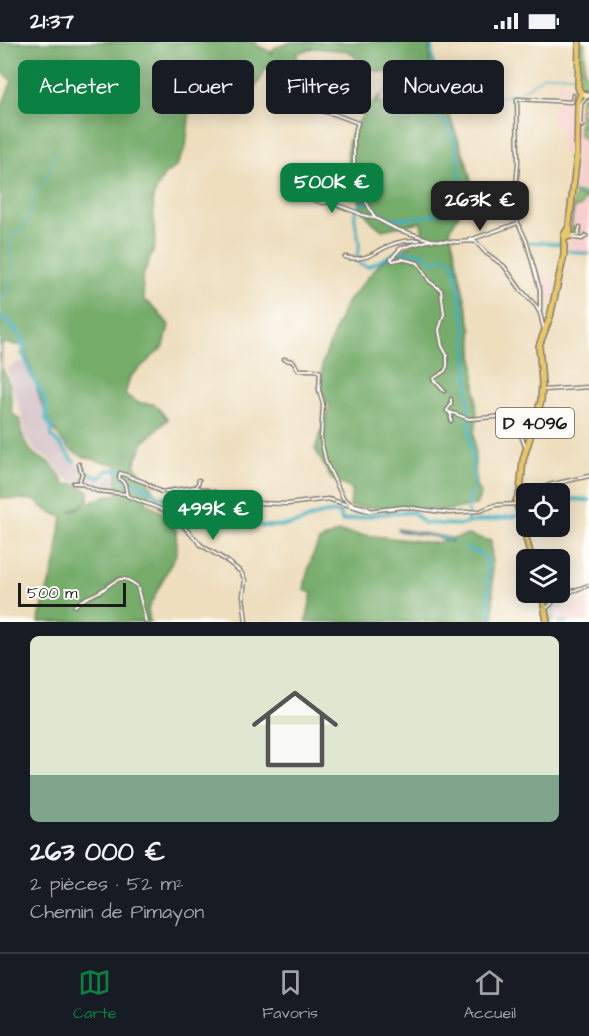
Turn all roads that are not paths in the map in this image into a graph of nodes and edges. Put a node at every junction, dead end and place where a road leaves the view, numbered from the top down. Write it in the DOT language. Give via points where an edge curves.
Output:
graph roads {
  1 [pos="579,42"];
  2 [pos="581,94"];
  3 [pos="334,114"];
  4 [pos="582,126"];
  5 [pos="314,201"];
  6 [pos="375,218"];
  7 [pos="518,223"];
  8 [pos="580,227"];
  9 [pos="568,236"];
  10 [pos="586,236"];
  11 [pos="431,240"];
  12 [pos="470,240"];
  13 [pos="345,257"];
  14 [pos="540,313"];
  15 [pos="551,314"];
  16 [pos="544,330"];
  17 [pos="542,339"];
  18 [pos="539,353"];
  19 [pos="284,359"];
  20 [pos="589,387"];
  21 [pos="543,390"];
  22 [pos="444,391"];
  23 [pos="451,399"];
  24 [pos="447,411"];
  25 [pos="451,421"];
  26 [pos="526,448"];
  27 [pos="79,464"];
  28 [pos="589,476"];
  29 [pos="199,480"];
  30 [pos="79,482"];
  31 [pos="73,483"];
  32 [pos="521,483"];
  33 [pos="558,483"];
  34 [pos="197,487"];
  35 [pos="126,494"];
  36 [pos="516,501"];
  37 [pos="370,511"];
  38 [pos="589,585"];
  39 [pos="544,603"];
  40 [pos="75,606"];
  41 [pos="545,610"];
  42 [pos="547,620"];
  43 [pos="146,622"];
  44 [pos="246,622"];
  1 -- 2 [label="main road, D 4096"];
  2 -- 4 [label="street"];
  2 -- 7 [label="street" via="572,102 516,99 518,166 514,188"];
  2 -- 9 [label="main road, D 4096"];
  3 -- 6 [label="street" via="357,122 354,172"];
  5 -- 6 [label="street" via="329,202"];
  6 -- 11 [label="street" via="394,229"];
  7 -- 12 [label="street"];
  7 -- 14 [label="street" via="539,287"];
  8 -- 9 [label="street" via="578,235"];
  9 -- 10 [label="street"];
  9 -- 15 [label="main road, D 4096"];
  11 -- 12 [label="street"];
  11 -- 13 [label="street" via="401,241 373,255"];
  11 -- 22 [label="street" via="397,251 392,261 418,263 441,291 444,314 439,330 447,367 433,380"];
  12 -- 14 [label="street" via="505,268"];
  14 -- 16 [label="street"];
  15 -- 16 [label="main road, D 4096"];
  15 -- 17 [label="main road, D 4096"];
  16 -- 17 [label="street"];
  16 -- 18 [label="main road, D 4096"];
  17 -- 18 [label="main road, D 4096"];
  18 -- 21 [label="main road, D 4096"];
  19 -- 37 [label="street" via="294,362 298,370 320,372 319,390 324,404 321,439 326,462 343,498"];
  20 -- 21 [label="street"];
  21 -- 26 [label="main road, D 4096"];
  23 -- 24 [label="street"];
  24 -- 25 [label="street"];
  24 -- 26 [label="street" via="470,419 506,417 516,423"];
  26 -- 32 [label="main road, D 4096"];
  27 -- 30 [label="street"];
  28 -- 33 [label="street"];
  29 -- 34 [label="street"];
  31 -- 35 [label="street"];
  34 -- 35 [label="street" via="161,492 120,472"];
  34 -- 37 [label="street" via="257,503 328,499"];
  35 -- 44 [label="street" via="171,513 201,545 241,572"];
  36 -- 37 [label="street" via="454,513 404,507"];
  38 -- 41 [label="street" via="559,596"];
  39 -- 41 [label="main road"];
  40 -- 43 [label="street" via="112,581 124,580 137,586"];
  41 -- 42 [label="main road"];
}
